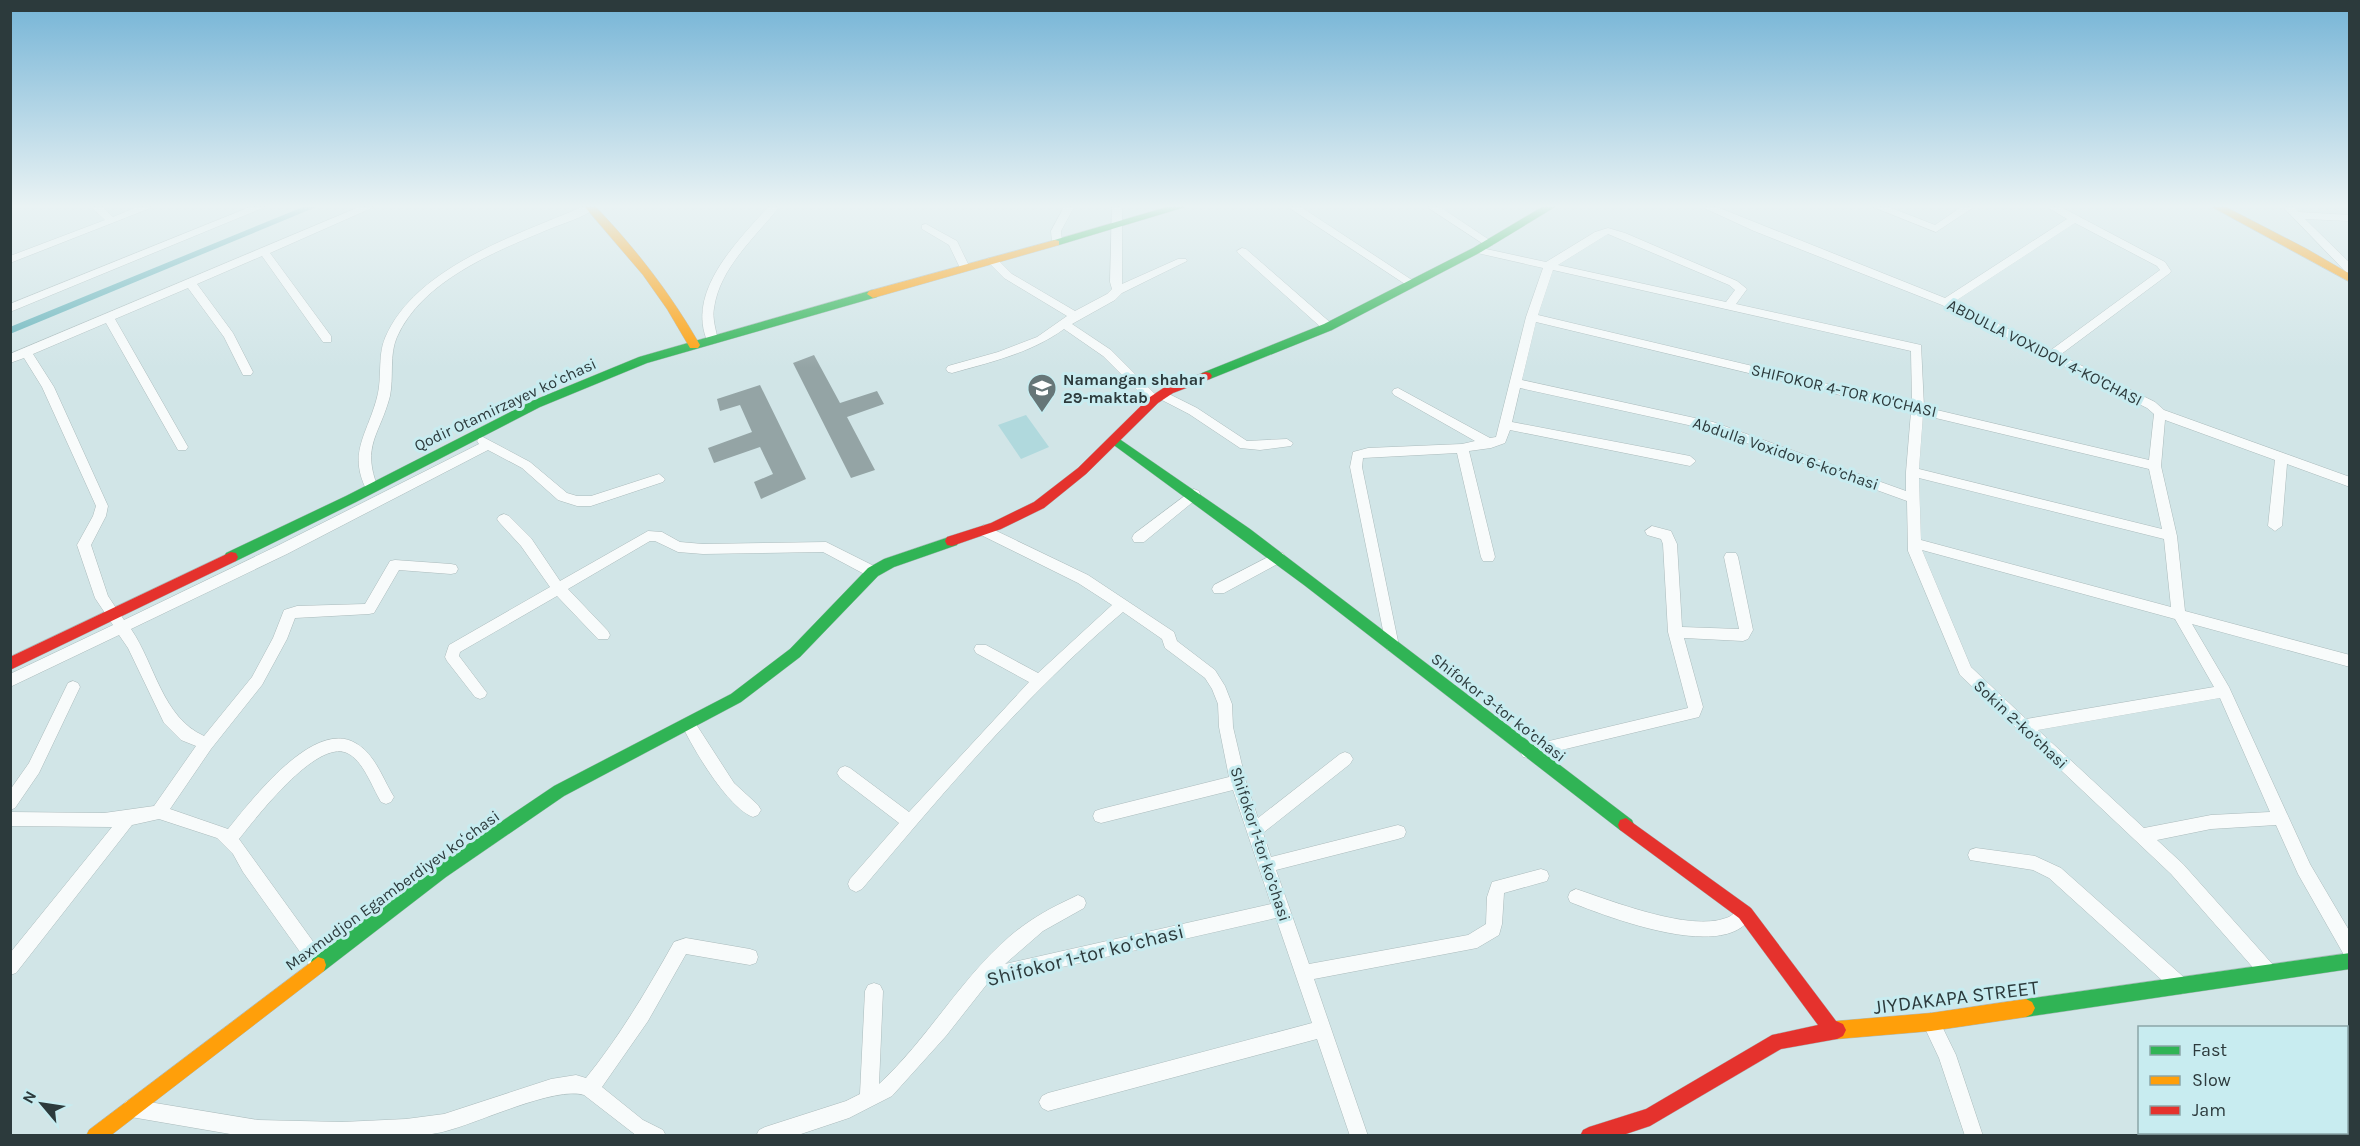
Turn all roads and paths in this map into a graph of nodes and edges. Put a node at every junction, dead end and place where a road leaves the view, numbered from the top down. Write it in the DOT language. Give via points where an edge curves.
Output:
graph roads {
  1 [pos="128,260"];
  2 [pos="243,260"];
  3 [pos="270,260"];
  4 [pos="476,260"];
  5 [pos="640,260"];
  6 [pos="733,260"];
  7 [pos="961,260"];
  8 [pos="990,260"];
  9 [pos="992,260"];
  10 [pos="1117,260"];
  11 [pos="1253,260"];
  12 [pos="1376,260"];
  13 [pos="1456,260"];
  14 [pos="1534,260"];
  15 [pos="1557,260"];
  16 [pos="1679,260"];
  17 [pos="1838,260"];
  18 [pos="2010,260"];
  19 [pos="2154,260"];
  20 [pos="2317,260"];
  21 [pos="1182,261"];
  22 [pos="1550,265"];
  23 [pos="965,268"];
  24 [pos="2349,279"];
  25 [pos="190,282"];
  26 [pos="1412,284"];
  27 [pos="1118,290"];
  28 [pos="1946,302"];
  29 [pos="1730,305"];
  30 [pos="10,308"];
  31 [pos="108,317"];
  32 [pos="1532,317"];
  33 [pos="1069,320"];
  34 [pos="1328,327"];
  35 [pos="327,339"];
  36 [pos="712,340"];
  37 [pos="694,345"];
  38 [pos="27,352"];
  39 [pos="2052,355"];
  40 [pos="10,359"];
  41 [pos="952,369"];
  42 [pos="246,372"];
  43 [pos="1516,383"];
  44 [pos="1398,392"];
  45 [pos="1157,397"];
  46 [pos="1918,407"];
  47 [pos="2160,413"];
  48 [pos="1505,425"];
  49 [pos="472,436"];
  50 [pos="1115,440"];
  51 [pos="1287,443"];
  52 [pos="489,444"];
  53 [pos="1491,444"];
  54 [pos="182,447"];
  55 [pos="1462,448"];
  56 [pos="2282,456"];
  57 [pos="1690,461"];
  58 [pos="2155,466"];
  59 [pos="1912,472"];
  60 [pos="659,479"];
  61 [pos="2349,482"];
  62 [pos="372,488"];
  63 [pos="1194,494"];
  64 [pos="1913,498"];
  65 [pos="351,499"];
  66 [pos="361,510"];
  67 [pos="504,519"];
  68 [pos="2275,526"];
  69 [pos="984,530"];
  70 [pos="1652,531"];
  71 [pos="274,536"];
  72 [pos="2170,536"];
  73 [pos="1139,538"];
  74 [pos="1914,543"];
  75 [pos="282,550"];
  76 [pos="1278,557"];
  77 [pos="1731,557"];
  78 [pos="1488,558"];
  79 [pos="451,569"];
  80 [pos="201,572"];
  81 [pos="873,572"];
  82 [pos="208,586"];
  83 [pos="558,588"];
  84 [pos="1219,590"];
  85 [pos="1122,604"];
  86 [pos="2178,612"];
  87 [pos="113,613"];
  88 [pos="123,627"];
  89 [pos="1675,632"];
  90 [pos="603,635"];
  91 [pos="1392,646"];
  92 [pos="981,649"];
  93 [pos="2349,661"];
  94 [pos="10,664"];
  95 [pos="1038,680"];
  96 [pos="10,681"];
  97 [pos="73,687"];
  98 [pos="2224,691"];
  99 [pos="480,693"];
  100 [pos="689,725"];
  101 [pos="2023,726"];
  102 [pos="206,744"];
  103 [pos="1528,752"];
  104 [pos="1344,759"];
  105 [pos="845,773"];
  106 [pos="1238,782"];
  107 [pos="386,797"];
  108 [pos="10,803"];
  109 [pos="753,810"];
  110 [pos="159,812"];
  111 [pos="1101,816"];
  112 [pos="128,818"];
  113 [pos="2280,818"];
  114 [pos="10,819"];
  115 [pos="909,821"];
  116 [pos="1255,830"];
  117 [pos="1398,832"];
  118 [pos="2141,836"];
  119 [pos="229,840"];
  120 [pos="1976,855"];
  121 [pos="1267,865"];
  122 [pos="1541,876"];
  123 [pos="856,884"];
  124 [pos="1576,897"];
  125 [pos="1078,903"];
  126 [pos="1282,909"];
  127 [pos="1745,913"];
  128 [pos="2349,949"];
  129 [pos="750,957"];
  130 [pos="2349,961"];
  131 [pos="320,964"];
  132 [pos="10,968"];
  133 [pos="1303,973"];
  134 [pos="2269,973"];
  135 [pos="982,977"];
  136 [pos="2181,986"];
  137 [pos="874,991"];
  138 [pos="1931,1022"];
  139 [pos="1323,1029"];
  140 [pos="1832,1030"];
  141 [pos="588,1088"];
  142 [pos="869,1100"];
  143 [pos="1048,1102"];
  144 [pos="129,1108"];
  145 [pos="1628,1130"];
  146 [pos="768,1135"];
  147 [pos="95,1136"];
  148 [pos="657,1136"];
  149 [pos="1359,1136"];
  150 [pos="1589,1136"];
  151 [pos="1974,1136"];
  1 -- 30 [label="street"];
  2 -- 25 [label="street"];
  3 -- 35 [label="street"];
  4 -- 62 [label="street" via="451,272 423,294 406,312 390,340 383,401 363,454 363,470"];
  5 -- 37 [label="street" via="658,283"];
  6 -- 36 [label="street" via="708,309"];
  7 -- 23 [label="street"];
  8 -- 23 [label="street, Qodir Otamirzayev koʻchasi"];
  9 -- 33 [label="street"];
  10 -- 27 [label="street"];
  11 -- 34 [label="street"];
  12 -- 26 [label="street"];
  13 -- 26 [label="street, Maxmudjon Egamberdiyev koʻchasi"];
  14 -- 22 [label="street"];
  15 -- 22 [label="street"];
  16 -- 29 [label="street" via="1737,285 1741,289"];
  17 -- 28 [label="street, ABDULLA VOXIDOV 4-KO'CHASI"];
  18 -- 28 [label="street"];
  19 -- 39 [label="street" via="2166,271"];
  20 -- 24 [label="street"];
  21 -- 27 [label="street"];
  22 -- 29 [label="street"];
  22 -- 32 [label="street"];
  23 -- 36 [label="street, Qodir Otamirzayev koʻchasi"];
  25 -- 31 [label="street"];
  25 -- 42 [label="street" via="229,336"];
  26 -- 34 [label="street, Maxmudjon Egamberdiyev koʻchasi"];
  27 -- 33 [label="street"];
  28 -- 39 [label="street, ABDULLA VOXIDOV 4-KO'CHASI"];
  29 -- 46 [label="street, Sokin 2-koʼchasi" via="1917,348"];
  31 -- 38 [label="street"];
  31 -- 54 [label="street"];
  32 -- 43 [label="street"];
  32 -- 46 [label="street, SHIFOKOR 4-TOR KO'CHASI"];
  33 -- 41 [label="street" via="1020,349"];
  33 -- 45 [label="street"];
  34 -- 45 [label="street, Maxmudjon Egamberdiyev koʻchasi"];
  36 -- 37 [label="street, Qodir Otamirzayev koʻchasi"];
  37 -- 49 [label="street, Qodir Otamirzayev koʻchasi" via="583,384"];
  38 -- 40 [label="street"];
  38 -- 87 [label="street" via="48,387 102,506 84,545 102,598"];
  39 -- 47 [label="street, ABDULLA VOXIDOV 4-KO'CHASI"];
  43 -- 48 [label="street"];
  43 -- 64 [label="street, Abdulla Voxidov 6-koʼchasi" via="1713,426"];
  44 -- 53 [label="street"];
  45 -- 50 [label="street, Maxmudjon Egamberdiyev koʻchasi"];
  45 -- 51 [label="street" via="1193,411 1244,445"];
  46 -- 58 [label="street, SHIFOKOR 4-TOR KO'CHASI"];
  46 -- 59 [label="street, Sokin 2-koʼchasi"];
  47 -- 56 [label="street"];
  47 -- 58 [label="street, ABDULLA VOXIDOV 4-KO'CHASI"];
  48 -- 53 [label="street" via="1501,440"];
  48 -- 57 [label="street"];
  49 -- 52 [label="street"];
  49 -- 62 [label="street, Qodir Otamirzayev koʻchasi"];
  50 -- 63 [label="street, Shifokor 3-tor koʼchasi"];
  50 -- 69 [label="street, Maxmudjon Egamberdiyev koʻchasi" via="1057,493 1018,517"];
  52 -- 60 [label="street" via="526,465 563,497 577,501 591,501"];
  52 -- 66 [label="street"];
  53 -- 55 [label="street"];
  55 -- 78 [label="street"];
  55 -- 91 [label="street" via="1362,452 1355,457"];
  56 -- 61 [label="street"];
  56 -- 68 [label="street"];
  58 -- 72 [label="street, ABDULLA VOXIDOV 4-KO'CHASI"];
  59 -- 64 [label="street, Sokin 2-koʼchasi"];
  59 -- 72 [label="street"];
  62 -- 65 [label="street, Qodir Otamirzayev koʻchasi"];
  63 -- 73 [label="street"];
  63 -- 76 [label="street, Shifokor 3-tor koʼchasi"];
  64 -- 74 [label="street, Sokin 2-koʼchasi"];
  65 -- 66 [label="street"];
  65 -- 71 [label="street, Qodir Otamirzayev koʻchasi"];
  66 -- 75 [label="street"];
  67 -- 83 [label="street" via="526,542"];
  69 -- 81 [label="street, Maxmudjon Egamberdiyev koʻchasi"];
  69 -- 85 [label="street, Shifokor 1-tor koʼchasi" via="1083,579"];
  70 -- 89 [label="street" via="1666,535 1670,544"];
  71 -- 75 [label="street"];
  71 -- 80 [label="street, Qodir Otamirzayev koʻchasi"];
  72 -- 86 [label="street, ABDULLA VOXIDOV 4-KO'CHASI"];
  74 -- 86 [label="street"];
  74 -- 101 [label="street, Sokin 2-koʼchasi" via="1965,671"];
  75 -- 82 [label="street"];
  76 -- 84 [label="street"];
  76 -- 91 [label="street, Shifokor 3-tor koʼchasi"];
  77 -- 89 [label="street" via="1746,630 1743,635"];
  79 -- 102 [label="street" via="395,565 369,609 291,613 257,681"];
  80 -- 82 [label="street"];
  80 -- 87 [label="street, Qodir Otamirzayev koʻchasi"];
  81 -- 83 [label="street" via="818,546 703,549 678,547 651,535"];
  81 -- 100 [label="street, Maxmudjon Egamberdiyev koʻchasi" via="795,653 736,698"];
  82 -- 88 [label="street"];
  83 -- 90 [label="street"];
  83 -- 99 [label="street" via="454,648 452,657"];
  85 -- 95 [label="street"];
  85 -- 106 [label="street, Shifokor 1-tor koʼchasi" via="1169,636 1170,644 1210,674 1218,686 1225,704"];
  86 -- 93 [label="street"];
  86 -- 98 [label="street"];
  87 -- 88 [label="street"];
  87 -- 94 [label="street, Qodir Otamirzayev koʻchasi"];
  88 -- 96 [label="street"];
  88 -- 102 [label="street" via="170,718 186,735"];
  89 -- 103 [label="street" via="1696,707 1694,713"];
  91 -- 103 [label="street, Shifokor 3-tor koʼchasi"];
  92 -- 95 [label="street"];
  95 -- 115 [label="street"];
  97 -- 108 [label="street" via="34,768"];
  98 -- 101 [label="street"];
  98 -- 113 [label="street"];
  100 -- 109 [label="street" via="729,788"];
  100 -- 131 [label="street, Maxmudjon Egamberdiyev koʻchasi" via="559,791 440,872"];
  101 -- 118 [label="street, Sokin 2-koʼchasi"];
  102 -- 110 [label="street"];
  103 -- 127 [label="street, Shifokor 3-tor koʼchasi"];
  104 -- 116 [label="street"];
  105 -- 115 [label="street"];
  106 -- 111 [label="street"];
  106 -- 116 [label="street, Shifokor 1-tor koʼchasi"];
  107 -- 119 [label="street" via="363,759 349,746 337,743 281,778"];
  110 -- 112 [label="street"];
  110 -- 119 [label="street" via="209,827"];
  112 -- 114 [label="street" via="93,822"];
  112 -- 132 [label="street"];
  113 -- 118 [label="street" via="2211,822"];
  113 -- 128 [label="street"];
  115 -- 123 [label="street"];
  116 -- 121 [label="street, Shifokor 1-tor koʼchasi"];
  117 -- 121 [label="street"];
  118 -- 134 [label="street, Sokin 2-koʼchasi" via="2176,869"];
  119 -- 131 [label="street"];
  120 -- 136 [label="street" via="2035,863 2055,873"];
  121 -- 126 [label="street, Shifokor 1-tor koʼchasi"];
  122 -- 133 [label="street" via="1498,887 1493,929 1471,942"];
  124 -- 127 [label="street" via="1684,928 1722,928"];
  125 -- 135 [label="street" via="1022,934"];
  126 -- 133 [label="street, Shifokor 1-tor koʼchasi"];
  126 -- 135 [label="street, Shifokor 1-tor koʻchasi"];
  127 -- 140 [label="street, Shifokor 3-tor koʼchasi"];
  129 -- 141 [label="street" via="681,948 642,1015"];
  130 -- 134 [label="street, JIYDAKAPA STREET"];
  131 -- 144 [label="street, Maxmudjon Egamberdiyev koʻchasi"];
  133 -- 139 [label="street, Shifokor 1-tor koʼchasi"];
  134 -- 136 [label="street, JIYDAKAPA STREET"];
  135 -- 142 [label="street, Shifokor 1-tor koʻchasi" via="909,1065 886,1090"];
  136 -- 138 [label="street, JIYDAKAPA STREET"];
  137 -- 142 [label="street"];
  138 -- 140 [label="street, JIYDAKAPA STREET"];
  138 -- 151 [label="street" via="1947,1055"];
  139 -- 143 [label="street"];
  139 -- 149 [label="street, Shifokor 1-tor koʼchasi"];
  140 -- 145 [label="street, JIYDAKAPA STREET" via="1778,1041"];
  141 -- 144 [label="street" via="564,1085 444,1123 342,1131 258,1129"];
  141 -- 148 [label="street" via="636,1126"];
  142 -- 146 [label="street, Shifokor 1-tor koʻchasi"];
  144 -- 147 [label="street, Maxmudjon Egamberdiyev koʻchasi"];
  145 -- 150 [label="street, JIYDAKAPA STREET"];
}
